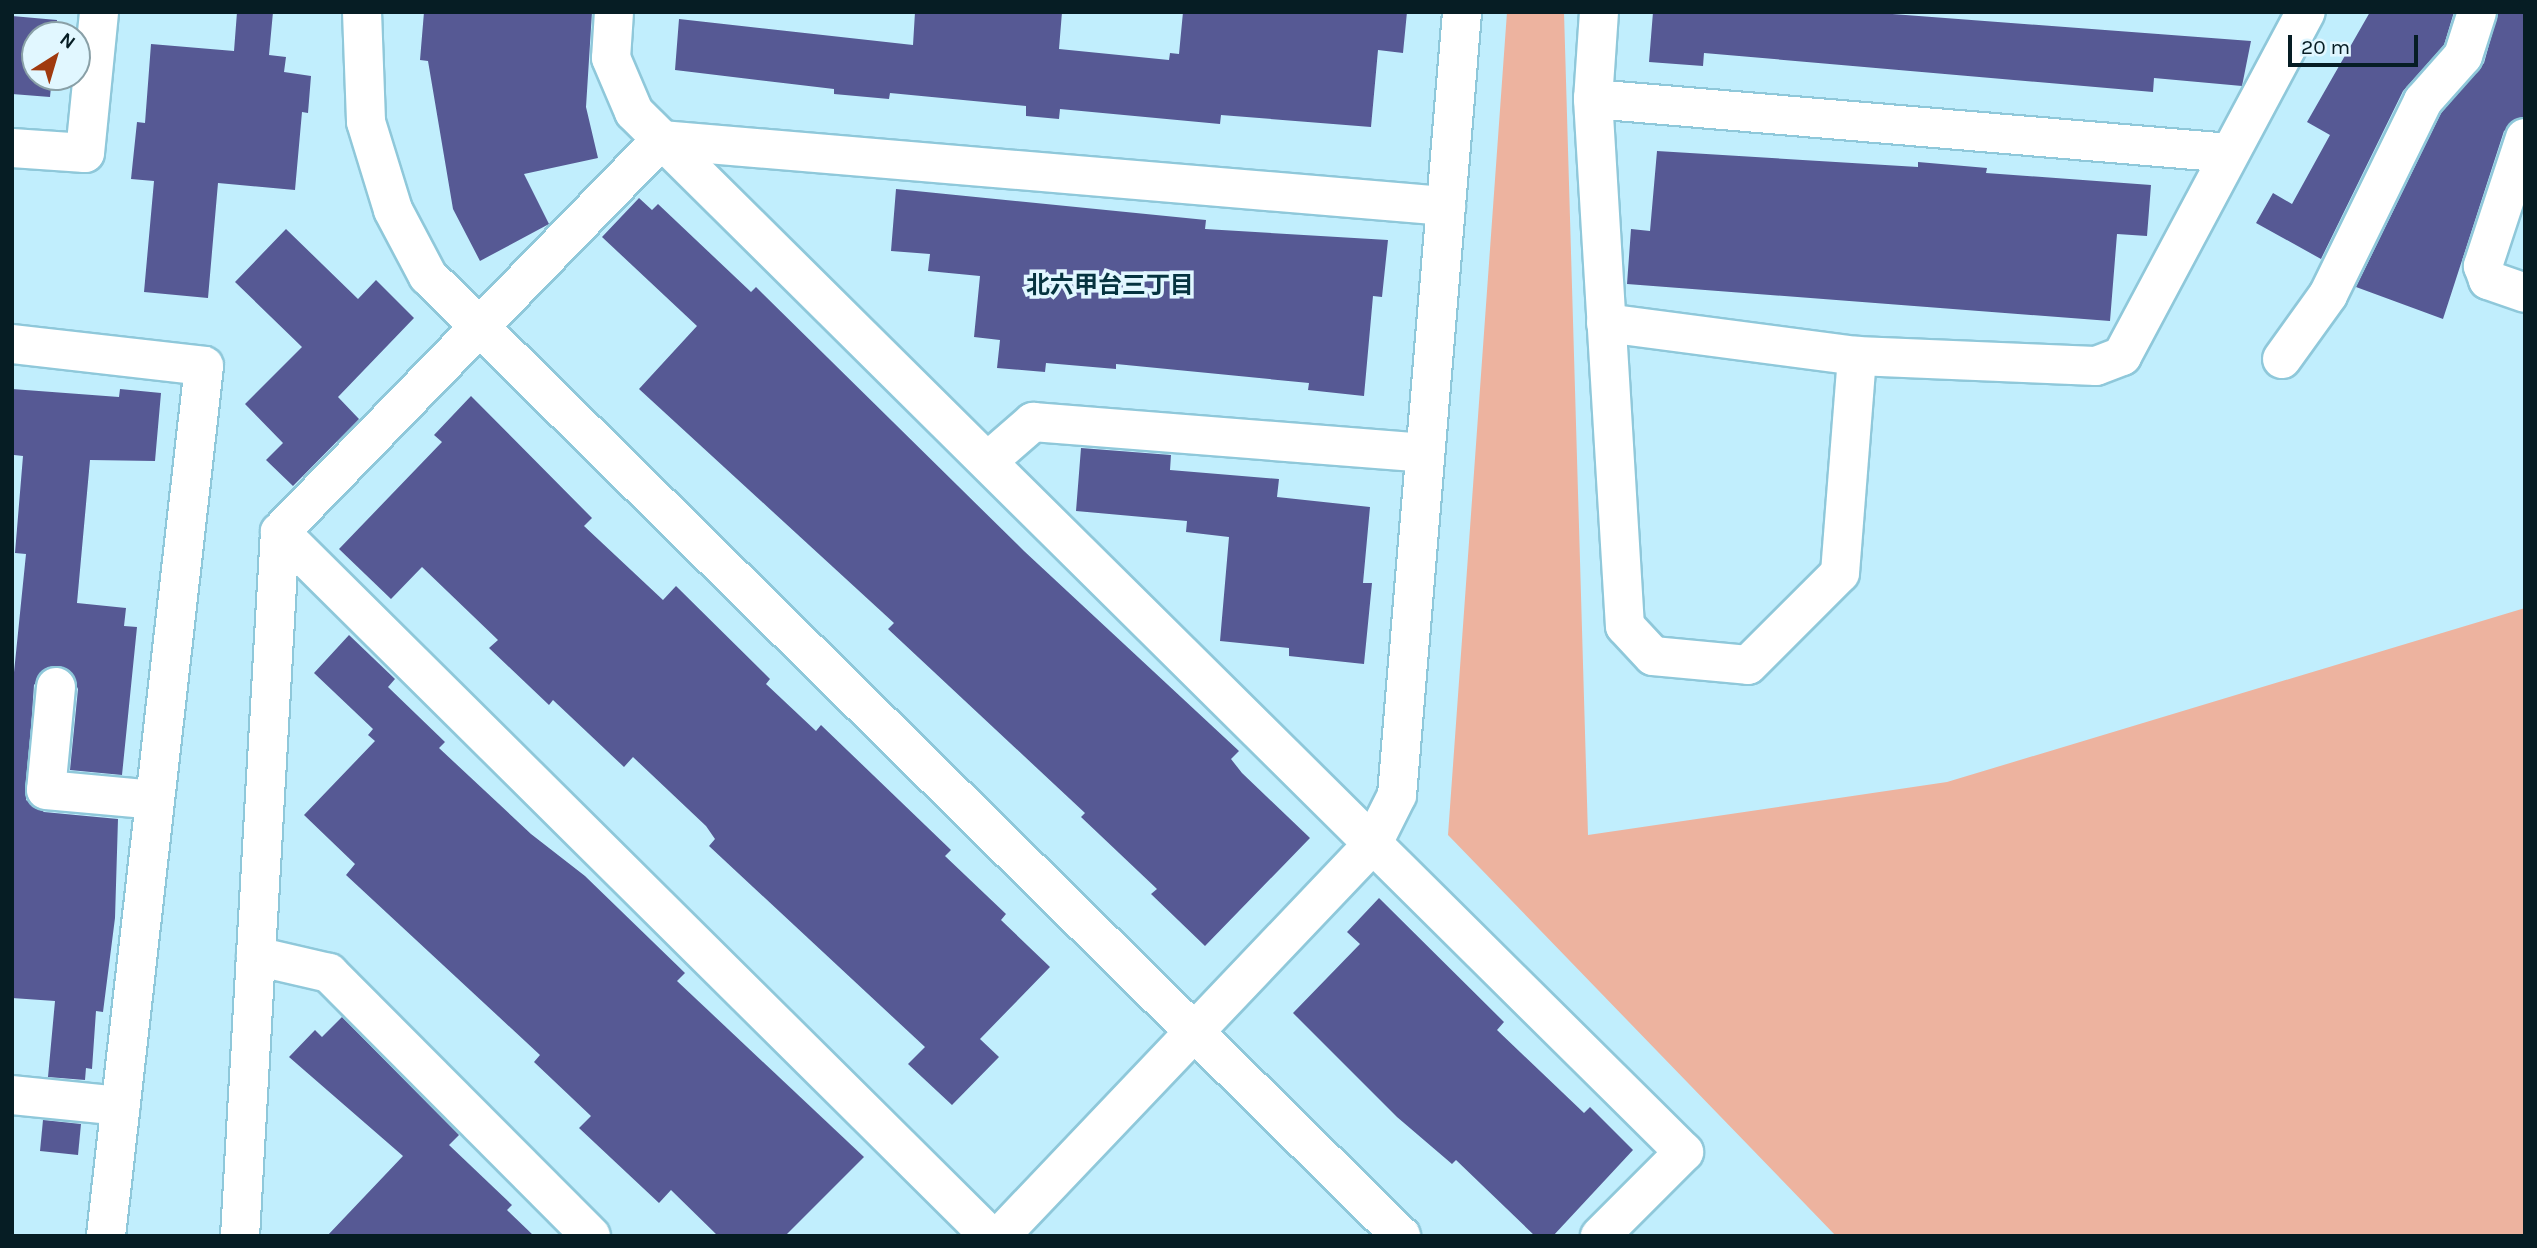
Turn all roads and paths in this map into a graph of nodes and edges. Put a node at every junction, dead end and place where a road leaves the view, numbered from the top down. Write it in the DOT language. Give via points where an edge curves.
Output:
graph roads {
  1 [pos="99,12"];
  2 [pos="362,12"];
  3 [pos="614,12"];
  4 [pos="1462,12"];
  5 [pos="1599,12"];
  6 [pos="2306,12"];
  7 [pos="2477,12"];
  8 [pos="1593,99"];
  9 [pos="2525,138"];
  10 [pos="661,140"];
  11 [pos="12,148"];
  12 [pos="2229,153"];
  13 [pos="1446,206"];
  14 [pos="2525,293"];
  15 [pos="1606,323"];
  16 [pos="480,332"];
  17 [pos="12,344"];
  18 [pos="1857,356"];
  19 [pos="2282,359"];
  20 [pos="1425,453"];
  21 [pos="988,461"];
  22 [pos="280,532"];
  23 [pos="56,687"];
  24 [pos="155,800"];
  25 [pos="1372,845"];
  26 [pos="256,956"];
  27 [pos="1194,1032"];
  28 [pos="12,1095"];
  29 [pos="121,1106"];
  30 [pos="106,1236"];
  31 [pos="240,1236"];
  32 [pos="591,1236"];
  33 [pos="990,1236"];
  34 [pos="1000,1236"];
  35 [pos="1401,1236"];
  36 [pos="1600,1236"];
  1 -- 11 [label="street" via="85,153"];
  2 -- 16 [label="street" via="366,122 393,210 428,276"];
  3 -- 10 [label="street" via="611,58 634,112"];
  4 -- 13 [label="street"];
  5 -- 8 [label="street"];
  6 -- 12 [label="street"];
  7 -- 19 [label="street" via="2463,57 2423,101 2328,295"];
  8 -- 12 [label="street"];
  8 -- 15 [label="street"];
  9 -- 14 [label="street" via="2483,266 2488,280"];
  10 -- 13 [label="street"];
  10 -- 16 [label="street"];
  10 -- 21 [label="street"];
  12 -- 18 [label="street" via="2122,356 2096,366"];
  13 -- 20 [label="street"];
  15 -- 18 [label="street"];
  15 -- 18 [label="street" via="1625,626 1653,656 1748,664 1840,573"];
  16 -- 22 [label="street"];
  16 -- 27 [label="street"];
  17 -- 24 [label="street" via="204,366"];
  20 -- 21 [label="street" via="1032,422"];
  20 -- 25 [label="street" via="1397,795"];
  21 -- 25 [label="street"];
  22 -- 26 [label="street"];
  22 -- 33 [label="street"];
  23 -- 24 [label="street" via="46,790"];
  24 -- 29 [label="street"];
  25 -- 27 [label="street"];
  25 -- 36 [label="street" via="1684,1152"];
  26 -- 31 [label="street"];
  26 -- 32 [label="street" via="329,973"];
  27 -- 34 [label="street"];
  27 -- 35 [label="street"];
  28 -- 29 [label="street"];
  29 -- 30 [label="street"];
}
